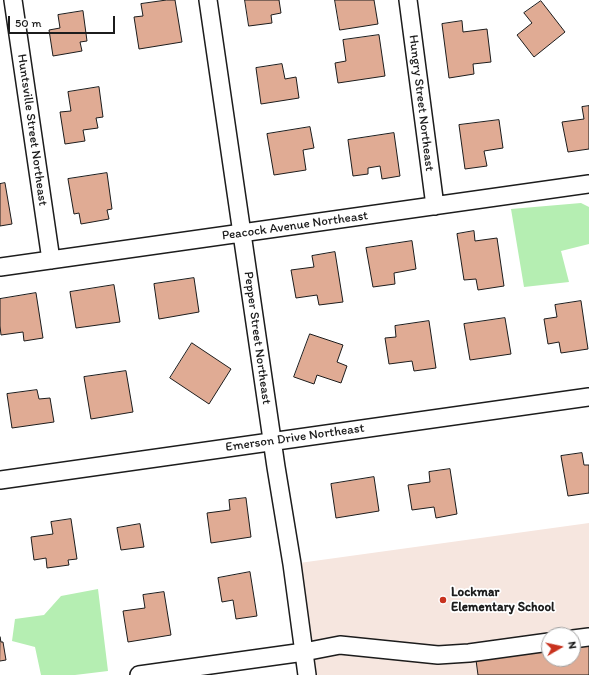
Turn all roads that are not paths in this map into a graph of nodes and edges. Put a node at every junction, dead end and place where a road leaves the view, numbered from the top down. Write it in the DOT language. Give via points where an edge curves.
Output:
graph roads {
  1 [pos="13,0"];
  2 [pos="208,0"];
  3 [pos="408,0"];
  4 [pos="589,184"];
  5 [pos="435,206"];
  6 [pos="242,233"];
  7 [pos="51,260"];
  8 [pos="0,267"];
  9 [pos="589,397"];
  10 [pos="272,442"];
  11 [pos="0,480"];
  12 [pos="541,643"];
  13 [pos="304,652"];
  14 [pos="139,675"];
  15 [pos="307,675"];
  1 -- 7 [label="street, Huntsville Street Northeast"];
  2 -- 6 [label="street, Pepper Street Northeast"];
  3 -- 5 [label="street, Hungry Street Northeast"];
  4 -- 5 [label="street, Peacock Avenue Northeast"];
  5 -- 6 [label="street, Peacock Avenue Northeast"];
  6 -- 7 [label="street, Peacock Avenue Northeast"];
  6 -- 10 [label="street, Pepper Street Northeast"];
  7 -- 8 [label="street, Peacock Avenue Northeast"];
  9 -- 10 [label="street, Emerson Drive Northeast"];
  10 -- 11 [label="street, Emerson Drive Northeast"];
  10 -- 13 [label="street, Pepper Street Northeast"];
  12 -- 13 [label="street" via="438,655 340,645"];
  13 -- 14 [label="street"];
  13 -- 15 [label="street, Pepper Street Northeast"];
}
